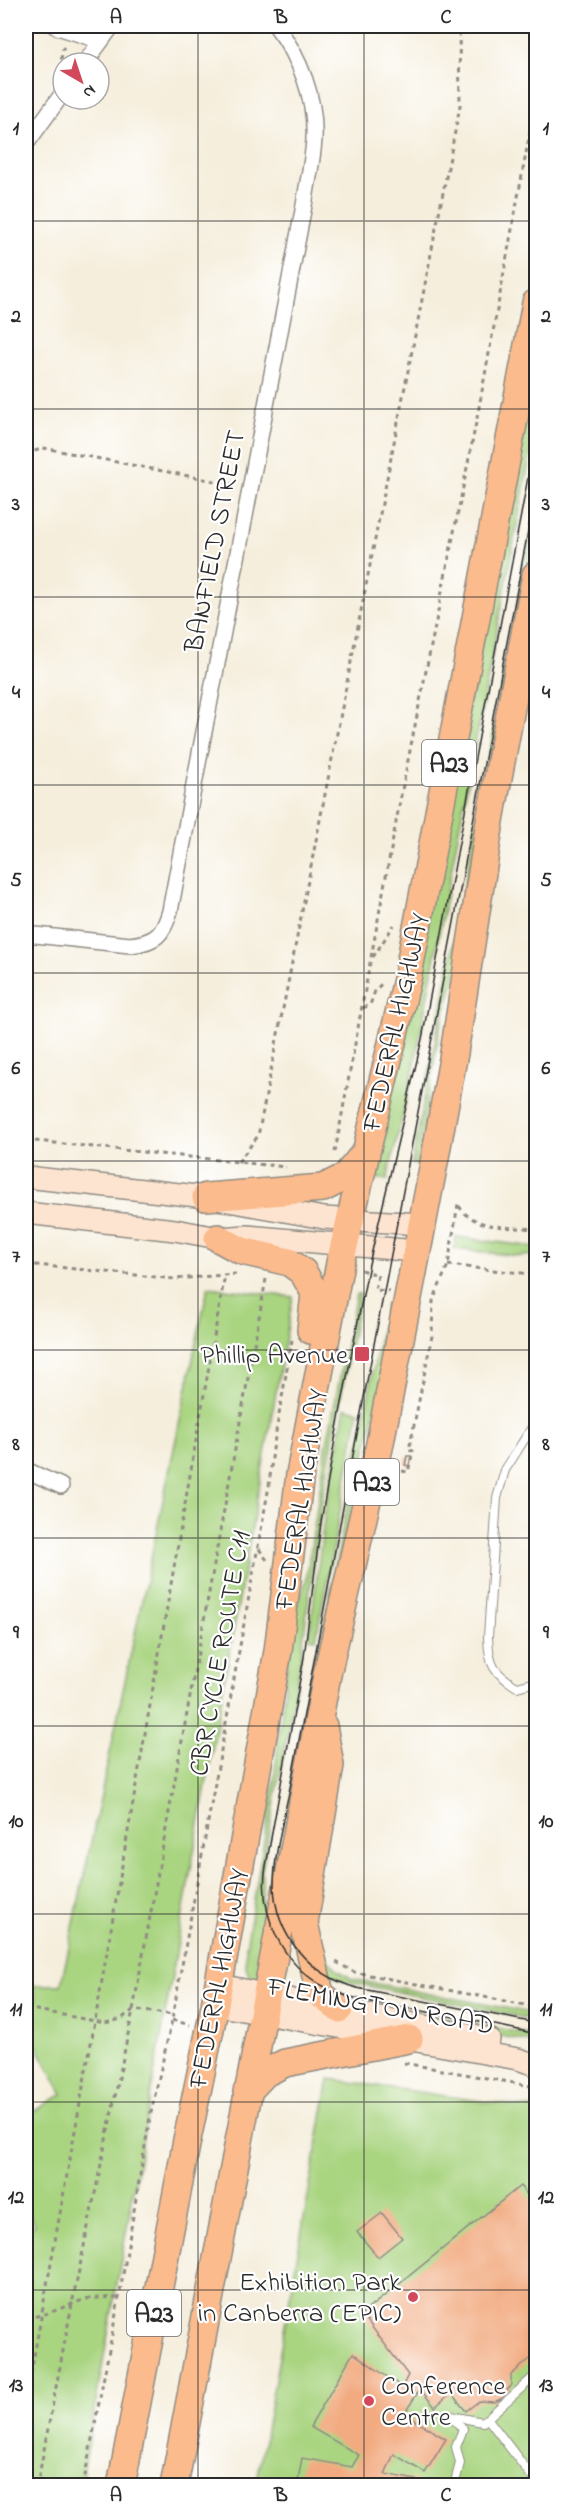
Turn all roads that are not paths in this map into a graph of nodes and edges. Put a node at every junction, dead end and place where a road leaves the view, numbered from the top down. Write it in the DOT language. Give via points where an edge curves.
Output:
graph roads {
  1 [pos="112,26"];
  2 [pos="276,26"];
  3 [pos="48,28"];
  4 [pos="101,41"];
  5 [pos="94,51"];
  6 [pos="51,110"];
  7 [pos="26,144"];
  8 [pos="537,303"];
  9 [pos="537,575"];
  10 [pos="26,934"];
  11 [pos="364,1154"];
  12 [pos="26,1177"];
  13 [pos="206,1197"];
  14 [pos="26,1214"];
  15 [pos="422,1224"];
  16 [pos="347,1232"];
  17 [pos="218,1238"];
  18 [pos="416,1251"];
  19 [pos="537,1421"];
  20 [pos="26,1470"];
  21 [pos="300,1474"];
  22 [pos="61,1486"];
  23 [pos="537,1682"];
  24 [pos="320,1710"];
  25 [pos="217,1995"];
  26 [pos="266,2004"];
  27 [pos="339,2009"];
  28 [pos="537,2050"];
  29 [pos="405,2051"];
  30 [pos="537,2065"];
  31 [pos="247,2092"];
  32 [pos="537,2375"];
  33 [pos="488,2419"];
  34 [pos="537,2482"];
  35 [pos="121,2486"];
  36 [pos="174,2486"];
  37 [pos="454,2486"];
  1 -- 4 [label="street"];
  2 -- 10 [label="street, BANFIELD STREET" via="292,49 305,81 314,140 170,910 164,930 147,943 130,945"];
  3 -- 4 [label="street"];
  4 -- 5 [label="street"];
  6 -- 7 [label="street"];
  8 -- 11 [label="highway, FEDERAL HIGHWAY / A23" via="408,975"];
  9 -- 15 [label="highway, FEDERAL HIGHWAY / A23" via="491,815 454,1053"];
  11 -- 13 [label="highway" via="345,1177 323,1188"];
  11 -- 16 [label="highway, FEDERAL HIGHWAY / A23"];
  12 -- 13 [label="main road"];
  13 -- 16 [label="main road" via="324,1218"];
  14 -- 17 [label="main road"];
  15 -- 16 [label="main road"];
  15 -- 18 [label="highway, FEDERAL HIGHWAY / A23"];
  16 -- 17 [label="main road"];
  16 -- 18 [label="main road"];
  16 -- 21 [label="highway, FEDERAL HIGHWAY / A23"];
  17 -- 21 [label="highway" via="242,1251 294,1264 313,1288 315,1310 290,1434"];
  18 -- 24 [label="highway, FEDERAL HIGHWAY / A23" via="379,1448"];
  19 -- 23 [label="lane" via="505,1470 497,1498 488,1637 488,1654 499,1676 517,1687"];
  20 -- 22 [label="street"];
  21 -- 25 [label="highway, FEDERAL HIGHWAY / A23" via="278,1651"];
  24 -- 26 [label="highway, FEDERAL HIGHWAY / A23"];
  24 -- 27 [label="highway" via="330,1765 304,1923 320,1994"];
  25 -- 26 [label="main road, FLEMINGTON ROAD"];
  25 -- 35 [label="highway, FEDERAL HIGHWAY / A23"];
  26 -- 27 [label="main road, FLEMINGTON ROAD"];
  26 -- 29 [label="main road, FLEMINGTON ROAD"];
  26 -- 31 [label="highway, FEDERAL HIGHWAY / A23"];
  27 -- 28 [label="main road, FLEMINGTON ROAD"];
  29 -- 30 [label="main road, FLEMINGTON ROAD" via="518,2058"];
  29 -- 31 [label="highway" via="285,2062 265,2073"];
  31 -- 36 [label="highway, FEDERAL HIGHWAY / A23"];
  32 -- 33 [label="lane"];
  33 -- 34 [label="lane"];
  33 -- 37 [label="lane" via="483,2422 451,2416 464,2429 456,2448 460,2463"];
}
